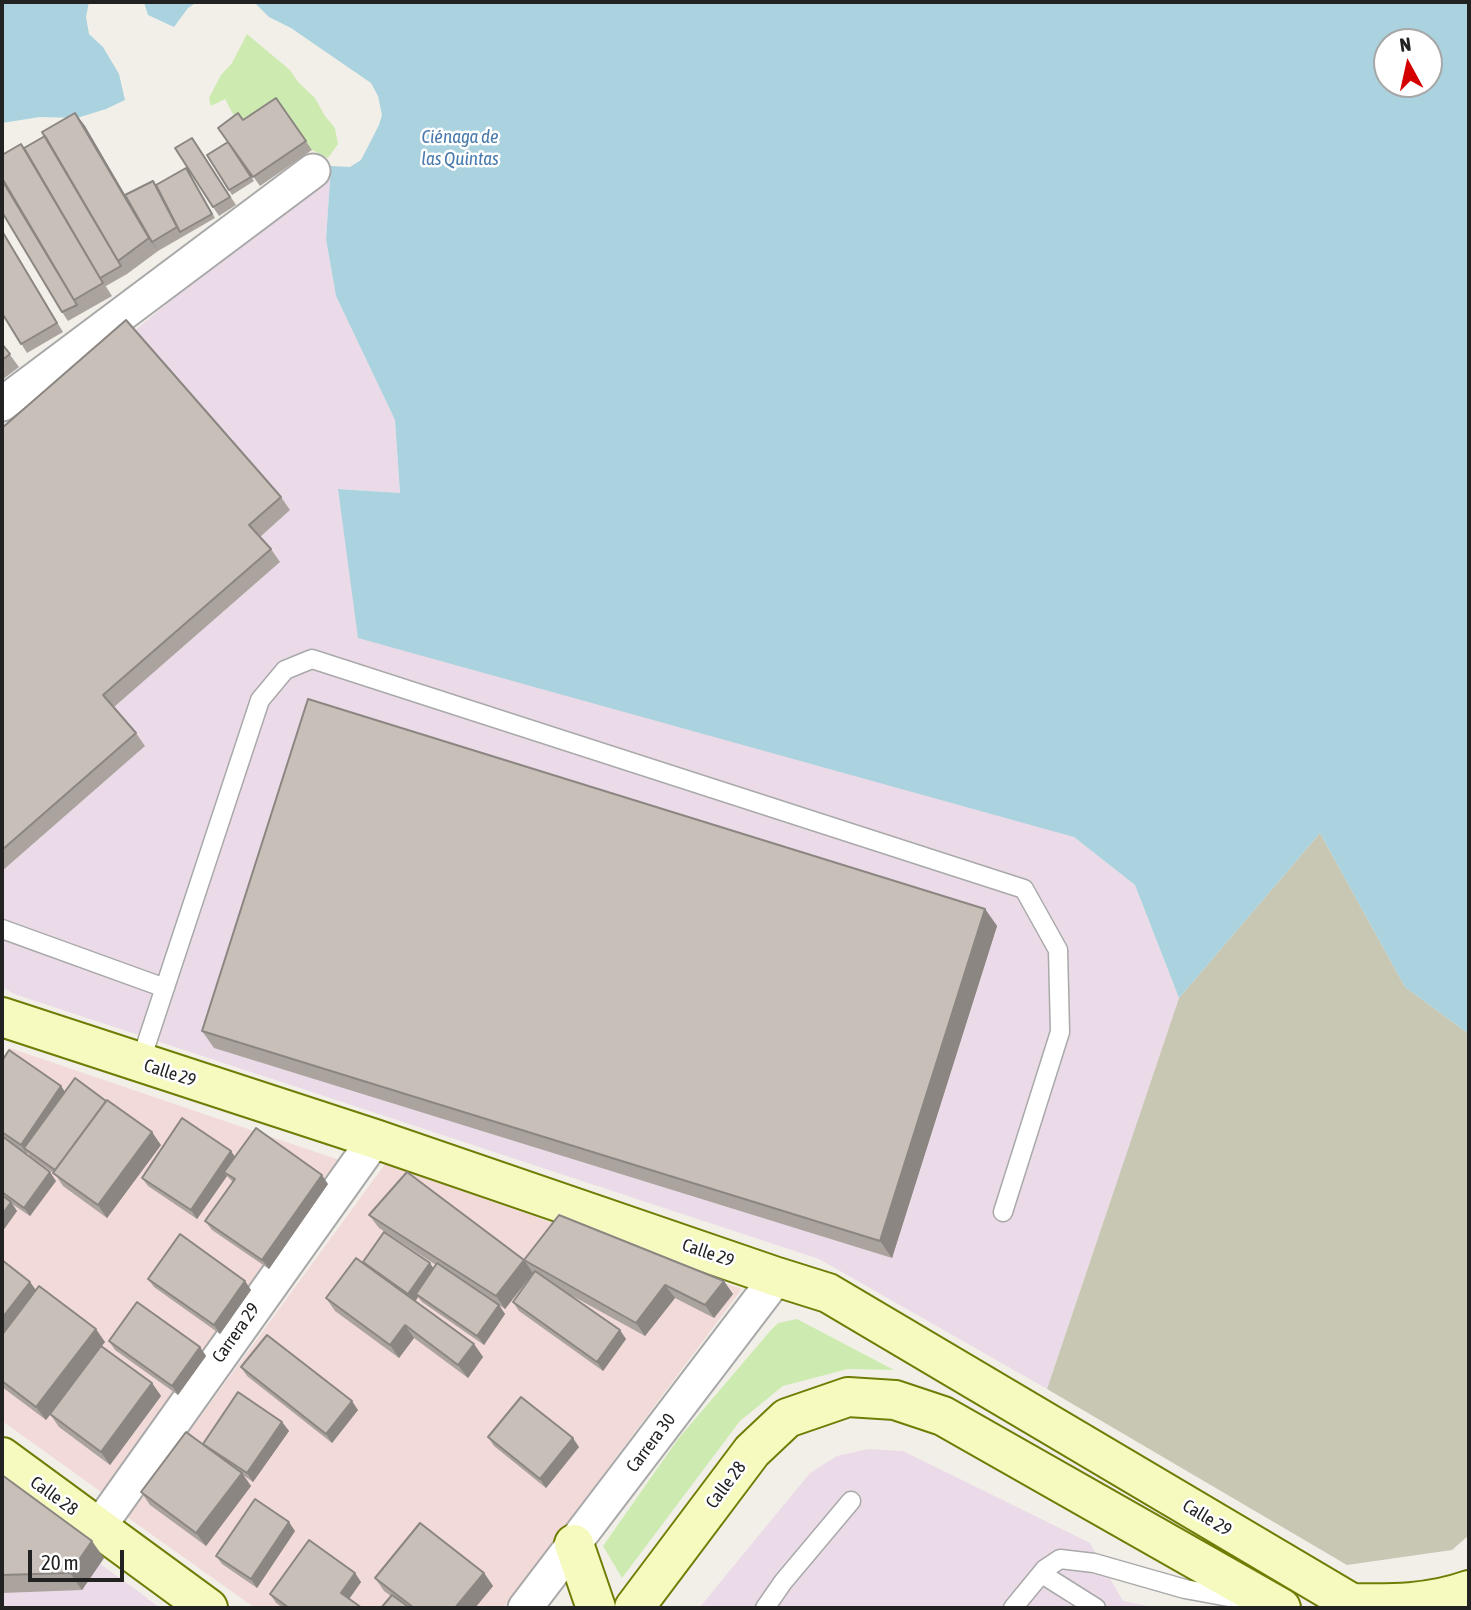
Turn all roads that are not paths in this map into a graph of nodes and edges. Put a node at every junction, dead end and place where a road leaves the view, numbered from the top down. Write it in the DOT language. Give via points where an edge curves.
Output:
graph roads {
  1 [pos="313,171"];
  2 [pos="2,404"];
  3 [pos="2,929"];
  4 [pos="165,988"];
  5 [pos="3,1020"];
  6 [pos="140,1063"];
  7 [pos="375,1139"];
  8 [pos="1003,1212"];
  9 [pos="777,1277"];
  10 [pos="2,1457"];
  11 [pos="851,1501"];
  12 [pos="98,1528"];
  13 [pos="574,1544"];
  14 [pos="1042,1574"];
  15 [pos="1469,1590"];
  16 [pos="1278,1606"];
  17 [pos="1355,1606"];
  18 [pos="208,1608"];
  19 [pos="525,1608"];
  20 [pos="596,1608"];
  21 [pos="634,1608"];
  22 [pos="765,1608"];
  23 [pos="1013,1608"];
  24 [pos="1096,1608"];
  1 -- 2 [label="street"];
  3 -- 4 [label="lane"];
  4 -- 6 [label="lane"];
  4 -- 8 [label="lane" via="260,700 285,670 312,659 1024,889 1058,950 1060,1032"];
  5 -- 6 [label="main road, Calle 29"];
  6 -- 7 [label="main road, Calle 29"];
  7 -- 9 [label="main road, Calle 29"];
  7 -- 12 [label="street, Carrera 29"];
  9 -- 13 [label="street, Carrera 30"];
  9 -- 17 [label="main road, Calle 29" via="828,1293"];
  10 -- 12 [label="main road, Calle 28"];
  11 -- 22 [label="lane"];
  12 -- 18 [label="main road, Calle 28"];
  13 -- 19 [label="street, Carrera 30"];
  13 -- 20 [label="main road"];
  14 -- 16 [label="lane" via="1060,1559 1072,1559 1185,1589"];
  14 -- 23 [label="lane"];
  14 -- 24 [label="lane"];
  15 -- 17 [label="main road" via="1429,1601"];
  16 -- 21 [label="main road, Calle 28" via="943,1416 895,1400 848,1397 787,1418 752,1451"];
}
